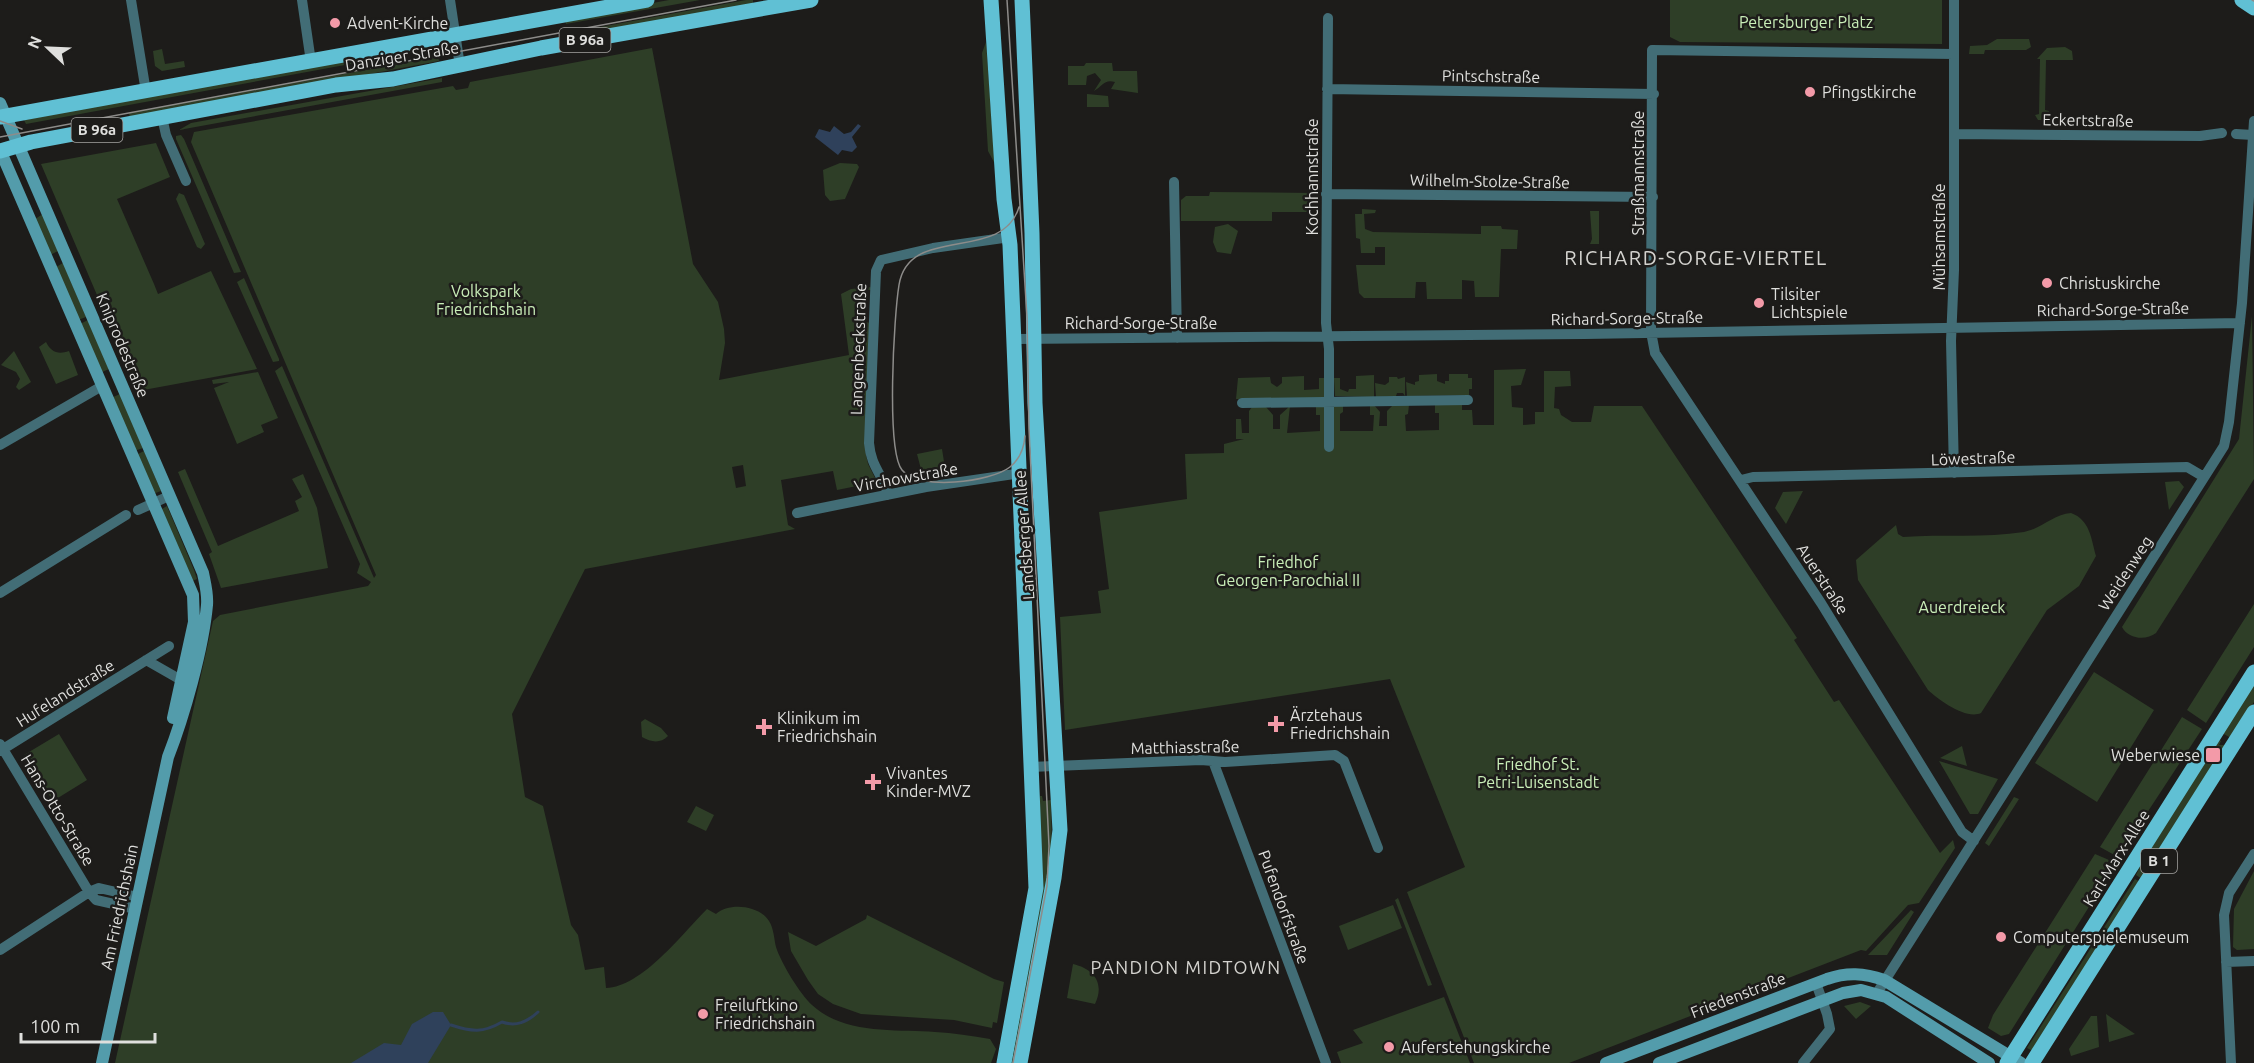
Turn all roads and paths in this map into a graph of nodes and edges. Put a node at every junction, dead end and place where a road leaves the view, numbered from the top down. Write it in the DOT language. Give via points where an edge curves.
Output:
graph roads {
  1 [pos="131,0"];
  2 [pos="302,0"];
  3 [pos="450,0"];
  4 [pos="647,0"];
  5 [pos="811,0"];
  6 [pos="991,0"];
  7 [pos="1022,0"];
  8 [pos="1954,0"];
  9 [pos="2242,0"];
  10 [pos="611,3"];
  11 [pos="2254,8"];
  12 [pos="1328,18"];
  13 [pos="455,35"];
  14 [pos="1954,54"];
  15 [pos="311,62"];
  16 [pos="460,66"];
  17 [pos="1327,89"];
  18 [pos="146,92"];
  19 [pos="1654,94"];
  20 [pos="2,112"];
  21 [pos="162,117"];
  22 [pos="2254,121"];
  23 [pos="2222,133"];
  24 [pos="1955,134"];
  25 [pos="2236,134"];
  26 [pos="2253,135"];
  27 [pos="18,145"];
  28 [pos="0,150"];
  29 [pos="186,181"];
  30 [pos="1174,182"];
  31 [pos="1326,194"];
  32 [pos="1653,197"];
  33 [pos="2251,204"];
  34 [pos="1005,238"];
  35 [pos="2240,323"];
  36 [pos="1952,326"];
  37 [pos="1651,333"];
  38 [pos="1327,336"];
  39 [pos="1034,338"];
  40 [pos="1177,338"];
  41 [pos="1014,339"];
  42 [pos="102,386"];
  43 [pos="1468,400"];
  44 [pos="1329,402"];
  45 [pos="1242,403"];
  46 [pos="0,445"];
  47 [pos="1329,447"];
  48 [pos="1020,473"];
  49 [pos="1954,473"];
  50 [pos="2204,477"];
  51 [pos="1741,480"];
  52 [pos="888,495"];
  53 [pos="170,496"];
  54 [pos="153,504"];
  55 [pos="138,510"];
  56 [pos="797,513"];
  57 [pos="126,515"];
  58 [pos="0,593"];
  59 [pos="201,604"];
  60 [pos="169,646"];
  61 [pos="146,660"];
  62 [pos="2254,672"];
  63 [pos="182,680"];
  64 [pos="2254,712"];
  65 [pos="1,748"];
  66 [pos="168,758"];
  67 [pos="1213,761"];
  68 [pos="1057,766"];
  69 [pos="1030,767"];
  70 [pos="1974,841"];
  71 [pos="1378,848"];
  72 [pos="2254,854"];
  73 [pos="89,892"];
  74 [pos="137,903"];
  75 [pos="0,950"];
  76 [pos="2254,961"];
  77 [pos="2226,962"];
  78 [pos="1884,980"];
  79 [pos="1816,983"];
  80 [pos="1877,993"];
  81 [pos="1823,1001"];
  82 [pos="2013,1061"];
  83 [pos="102,1063"];
  84 [pos="1004,1063"];
  85 [pos="1020,1063"];
  86 [pos="1326,1063"];
  87 [pos="1606,1063"];
  88 [pos="1659,1063"];
  89 [pos="1803,1063"];
  90 [pos="1989,1063"];
  91 [pos="2032,1063"];
  92 [pos="2231,1063"];
  1 -- 18 [label="street"];
  2 -- 15 [label="street"];
  3 -- 13 [label="street"];
  4 -- 10 [label="main road, Danziger Straße / B 96a"];
  5 -- 16 [label="main road, Danziger Straße / B 96a"];
  6 -- 34 [label="main road, Landsberger Allee"];
  7 -- 39 [label="main road, Landsberger Allee"];
  8 -- 14 [label="street, Mühsamstraße"];
  9 -- 11 [label="main road"];
  10 -- 13 [label="main road, Danziger Straße / B 96a"];
  12 -- 17 [label="street, Kochhannstraße"];
  13 -- 15 [label="main road, Danziger Straße / B 96a"];
  13 -- 16 [label="street"];
  14 -- 19 [label="street, Straßmannstraße" via="1652,50"];
  14 -- 24 [label="street, Mühsamstraße"];
  15 -- 18 [label="main road, Danziger Straße / B 96a"];
  16 -- 21 [label="main road, Danziger Straße / B 96a"];
  17 -- 19 [label="street, Pintschstraße"];
  17 -- 31 [label="street, Kochhannstraße"];
  18 -- 20 [label="main road, Danziger Straße / B 96a"];
  19 -- 32 [label="street, Straßmannstraße"];
  20 -- 27 [label="street, Kniprodestraße"];
  21 -- 27 [label="main road, Danziger Straße / B 96a"];
  21 -- 29 [label="street"];
  22 -- 26 [label="street, Weidenweg"];
  23 -- 24 [label="street, Eckertstraße"];
  24 -- 36 [label="street, Mühsamstraße"];
  25 -- 26 [label="street"];
  26 -- 33 [label="street, Weidenweg"];
  27 -- 28 [label="main road, Danziger Straße / B 96a"];
  27 -- 53 [label="street, Kniprodestraße"];
  28 -- 42 [label="street"];
  30 -- 40 [label="street"];
  31 -- 32 [label="street, Wilhelm-Stolze-Straße"];
  31 -- 38 [label="street, Kochhannstraße"];
  32 -- 37 [label="street, Straßmannstraße"];
  33 -- 35 [label="street, Weidenweg"];
  34 -- 41 [label="main road, Landsberger Allee"];
  34 -- 52 [label="street, Langenbeckstraße" via="881,260 876,271 869,443 872,462"];
  35 -- 36 [label="street, Richard-Sorge-Straße"];
  35 -- 50 [label="street, Weidenweg" via="2227,435"];
  36 -- 37 [label="street, Richard-Sorge-Straße"];
  36 -- 49 [label="street, Mühsamstraße"];
  37 -- 38 [label="street, Richard-Sorge-Straße"];
  37 -- 51 [label="street, Auerstraße" via="1655,353"];
  38 -- 40 [label="street, Richard-Sorge-Straße"];
  38 -- 44 [label="street, Kochhannstraße"];
  39 -- 40 [label="street, Richard-Sorge-Straße"];
  39 -- 41 [label="street, Richard-Sorge-Straße"];
  39 -- 68 [label="main road, Landsberger Allee"];
  41 -- 48 [label="main road, Landsberger Allee"];
  42 -- 46 [label="street"];
  42 -- 54 [label="street"];
  43 -- 44 [label="street"];
  44 -- 45 [label="street"];
  44 -- 47 [label="street, Kochhannstraße"];
  48 -- 52 [label="street, Virchowstraße"];
  48 -- 69 [label="main road, Landsberger Allee"];
  49 -- 50 [label="street, Löwestraße" via="2187,467"];
  49 -- 51 [label="street, Löwestraße"];
  50 -- 70 [label="street, Weidenweg"];
  51 -- 70 [label="street, Auerstraße" via="1962,831"];
  52 -- 56 [label="street, Virchowstraße"];
  53 -- 54 [label="street"];
  53 -- 59 [label="street, Kniprodestraße" via="203,573"];
  54 -- 55 [label="street"];
  54 -- 59 [label="street"];
  57 -- 58 [label="street"];
  59 -- 63 [label="street, Am Friedrichshain"];
  59 -- 66 [label="street, Am Friedrichshain" via="186,701"];
  60 -- 61 [label="street, Hufelandstraße"];
  61 -- 63 [label="street"];
  61 -- 65 [label="street, Hufelandstraße"];
  62 -- 82 [label="main road, Karl-Marx-Allee / B 1"];
  63 -- 66 [label="street, Am Friedrichshain" via="168,741"];
  64 -- 91 [label="main road, B 1"];
  65 -- 73 [label="street, Hans-Otto-Straße"];
  66 -- 74 [label="street, Am Friedrichshain"];
  67 -- 68 [label="street, Matthiasstraße"];
  67 -- 71 [label="street, Matthiasstraße" via="1340,756"];
  67 -- 86 [label="street, Pufendorfstraße"];
  68 -- 69 [label="street, Matthiasstraße"];
  68 -- 85 [label="main road, Landsberger Allee" via="1059,852"];
  69 -- 84 [label="main road, Landsberger Allee" via="1036,888"];
  70 -- 78 [label="street, Weidenweg"];
  72 -- 77 [label="street" via="2226,902"];
  73 -- 74 [label="street" via="99,888"];
  73 -- 75 [label="street"];
  74 -- 83 [label="street, Am Friedrichshain"];
  76 -- 77 [label="street"];
  77 -- 92 [label="street"];
  78 -- 79 [label="street, Friedenstraße" via="1866,974 1847,974"];
  78 -- 80 [label="street, Weidenweg"];
  78 -- 82 [label="street, Friedenstraße"];
  79 -- 81 [label="street"];
  79 -- 87 [label="street, Friedenstraße"];
  80 -- 81 [label="street" via="1852,991"];
  80 -- 90 [label="street"];
  81 -- 88 [label="street"];
  81 -- 89 [label="street" via="1830,1029"];
}
